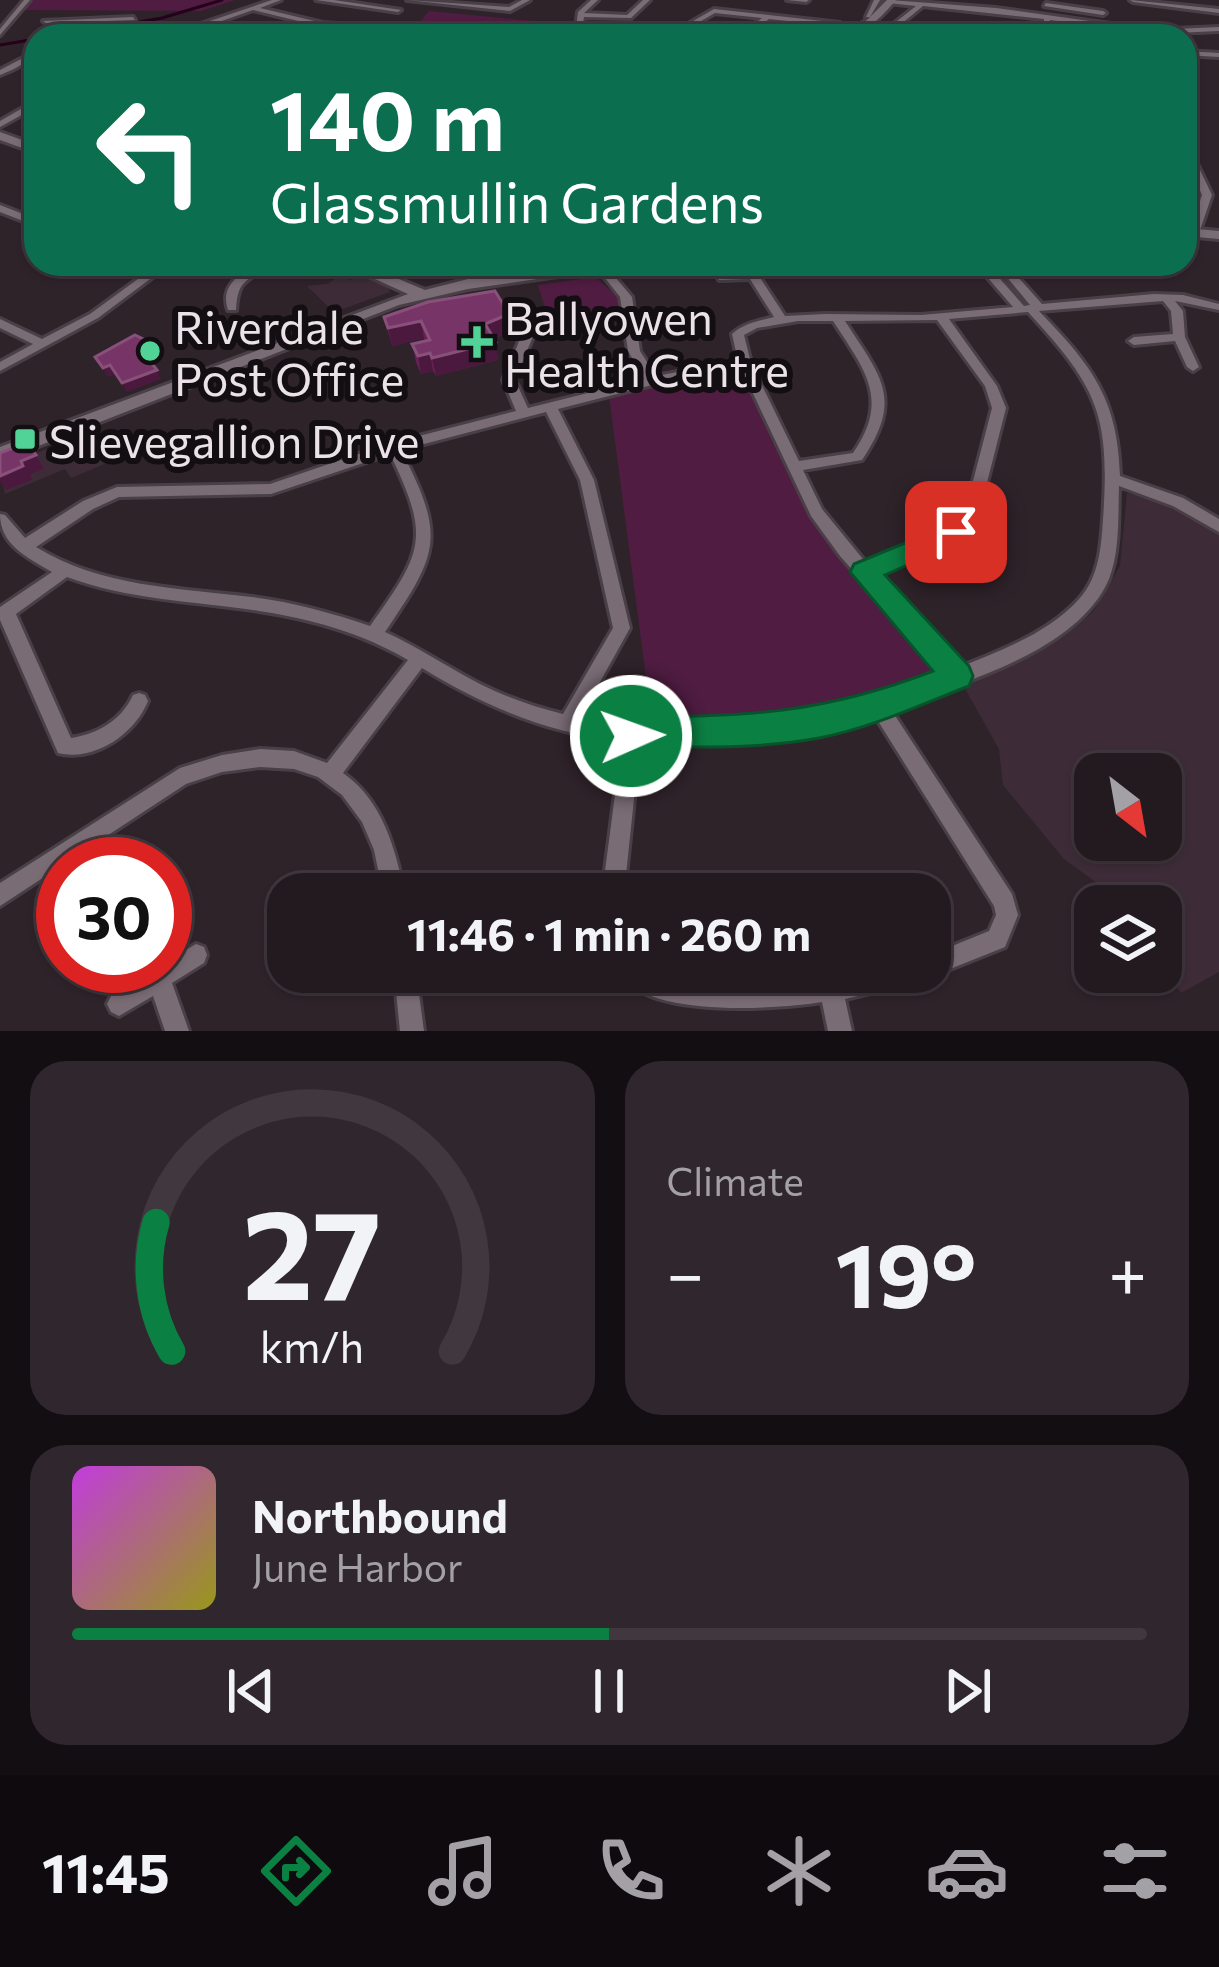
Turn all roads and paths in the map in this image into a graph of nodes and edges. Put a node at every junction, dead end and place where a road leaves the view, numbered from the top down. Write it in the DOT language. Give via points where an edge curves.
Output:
graph roads {
  1 [pos="28,0"];
  2 [pos="278,0"];
  3 [pos="319,0"];
  4 [pos="410,0"];
  5 [pos="527,0"];
  6 [pos="595,0"];
  7 [pos="647,0"];
  8 [pos="790,0"];
  9 [pos="806,0"];
  10 [pos="878,0"];
  11 [pos="1102,0"];
  12 [pos="1133,0"];
  13 [pos="891,1"];
  14 [pos="470,3"];
  15 [pos="921,3"];
  16 [pos="1046,4"];
  17 [pos="1216,5"];
  18 [pos="252,8"];
  19 [pos="398,10"];
  20 [pos="1103,14"];
  21 [pos="580,15"];
  22 [pos="868,16"];
  23 [pos="767,17"];
  24 [pos="1047,18"];
  25 [pos="207,22"];
  26 [pos="1165,22"];
  27 [pos="44,24"];
  28 [pos="130,24"];
  29 [pos="201,24"];
  30 [pos="214,24"];
  31 [pos="319,24"];
  32 [pos="383,24"];
  33 [pos="579,24"];
  34 [pos="689,24"];
  35 [pos="758,24"];
  36 [pos="832,24"];
  37 [pos="867,24"];
  38 [pos="896,24"];
  39 [pos="1047,24"];
  40 [pos="1092,24"];
  41 [pos="1106,24"];
  42 [pos="1167,24"];
  43 [pos="0,33"];
  44 [pos="1197,179"];
  45 [pos="1197,201"];
  46 [pos="1206,203"];
  47 [pos="1197,219"];
  48 [pos="149,276"];
  49 [pos="246,276"];
  50 [pos="385,276"];
  51 [pos="531,276"];
  52 [pos="611,276"];
  53 [pos="743,276"];
  54 [pos="754,276"];
  55 [pos="994,276"];
  56 [pos="1013,276"];
  57 [pos="388,277"];
  58 [pos="723,278"];
  59 [pos="427,297"];
  60 [pos="1166,297"];
  61 [pos="1219,307"];
  62 [pos="232,308"];
  63 [pos="1030,308"];
  64 [pos="371,310"];
  65 [pos="941,316"];
  66 [pos="838,317"];
  67 [pos="533,322"];
  68 [pos="783,322"];
  69 [pos="0,323"];
  70 [pos="321,330"];
  71 [pos="1179,337"];
  72 [pos="1134,341"];
  73 [pos="42,344"];
  74 [pos="742,355"];
  75 [pos="0,367"];
  76 [pos="1192,367"];
  77 [pos="652,381"];
  78 [pos="550,407"];
  79 [pos="524,413"];
  80 [pos="393,447"];
  81 [pos="0,454"];
  82 [pos="794,467"];
  83 [pos="1114,479"];
  84 [pos="0,520"];
  85 [pos="1219,526"];
  86 [pos="22,548"];
  87 [pos="63,572"];
  88 [pos="864,572"];
  89 [pos="4,614"];
  90 [pos="374,634"];
  91 [pos="421,657"];
  92 [pos="957,676"];
  93 [pos="140,701"];
  94 [pos="879,707"];
  95 [pos="568,722"];
  96 [pos="632,732"];
  97 [pos="331,772"];
  98 [pos="389,873"];
  99 [pos="615,873"];
  100 [pos="0,895"];
  101 [pos="196,956"];
  102 [pos="192,958"];
  103 [pos="951,958"];
  104 [pos="137,993"];
  105 [pos="164,993"];
  106 [pos="407,993"];
  107 [pos="832,993"];
  108 [pos="119,1004"];
  109 [pos="177,1031"];
  110 [pos="412,1031"];
  111 [pos="840,1031"];
  1 -- 43 [label="street"];
  2 -- 18 [label="street"];
  3 -- 19 [label="street"];
  4 -- 14 [label="street"];
  4 -- 19 [label="street"];
  5 -- 14 [label="street" via="510,9"];
  6 -- 21 [label="street"];
  7 -- 21 [label="street" via="626,17"];
  8 -- 9 [label="street"];
  10 -- 22 [label="street"];
  11 -- 20 [label="street"];
  12 -- 17 [label="street"];
  13 -- 15 [label="street"];
  13 -- 37 [label="main road"];
  15 -- 24 [label="street"];
  15 -- 38 [label="street"];
  16 -- 20 [label="street"];
  18 -- 25 [label="street"];
  18 -- 31 [label="street"];
  19 -- 32 [label="street"];
  20 -- 41 [label="street"];
  21 -- 33 [label="street"];
  23 -- 34 [label="street" via="708,12"];
  23 -- 35 [label="street"];
  23 -- 36 [label="street"];
  24 -- 39 [label="street"];
  24 -- 40 [label="street"];
  25 -- 29 [label="street"];
  25 -- 30 [label="street"];
  26 -- 42 [label="street"];
  27 -- 28 [label="street"];
  44 -- 46 [label="street"];
  45 -- 46 [label="street"];
  46 -- 47 [label="street"];
  48 -- 73 [label="street"];
  49 -- 62 [label="street" via="231,286"];
  50 -- 57 [label="main road"];
  51 -- 59 [label="main road"];
  52 -- 77 [label="street" via="626,297 634,351"];
  53 -- 58 [label="street"];
  54 -- 68 [label="street"];
  55 -- 63 [label="street"];
  56 -- 63 [label="street"];
  57 -- 59 [label="main road"];
  57 -- 64 [label="main road" via="396,292"];
  59 -- 64 [label="main road"];
  59 -- 70 [label="main road"];
  60 -- 61 [label="street"];
  60 -- 63 [label="street"];
  60 -- 71 [label="street" via="1177,311"];
  63 -- 65 [label="street"];
  63 -- 83 [label="street" via="1096,386 1112,431"];
  64 -- 70 [label="main road"];
  65 -- 66 [label="street"];
  65 -- 88 [label="street" via="1000,408 972,514 941,542"];
  66 -- 68 [label="street"];
  66 -- 82 [label="street" via="878,383 880,404 857,458"];
  67 -- 79 [label="street" via="509,380"];
  68 -- 74 [label="street" via="744,328"];
  69 -- 73 [label="street"];
  70 -- 81 [label="main road"];
  71 -- 72 [label="street"];
  71 -- 76 [label="street"];
  73 -- 75 [label="street"];
  74 -- 77 [label="street"];
  74 -- 82 [label="street"];
  77 -- 78 [label="street"];
  78 -- 79 [label="street"];
  78 -- 95 [label="street" via="580,460 622,628"];
  79 -- 80 [label="street"];
  80 -- 86 [label="street" via="264,491 117,492"];
  80 -- 90 [label="street" via="423,505 426,542 416,573"];
  82 -- 88 [label="street" via="816,512"];
  83 -- 85 [label="street"];
  83 -- 92 [label="street" via="1108,560 1088,600 1030,644"];
  84 -- 86 [label="street"];
  86 -- 87 [label="street"];
  87 -- 89 [label="street"];
  87 -- 90 [label="street" via="284,609"];
  88 -- 92 [label="street"];
  89 -- 93 [label="street" via="64,747 89,743 130,719"];
  90 -- 91 [label="street"];
  91 -- 95 [label="street" via="498,700"];
  91 -- 97 [label="street"];
  92 -- 94 [label="street"];
  94 -- 96 [label="street" via="765,730"];
  94 -- 103 [label="street" via="1004,902 997,939"];
  95 -- 96 [label="street"];
  96 -- 99 [label="street"];
  97 -- 98 [label="street" via="378,825"];
  97 -- 100 [label="street" via="265,757 211,765 160,789"];
  101 -- 102 [label="street"];
  104 -- 108 [label="street"];
  105 -- 109 [label="street"];
  106 -- 110 [label="street"];
  107 -- 111 [label="street"];
}
